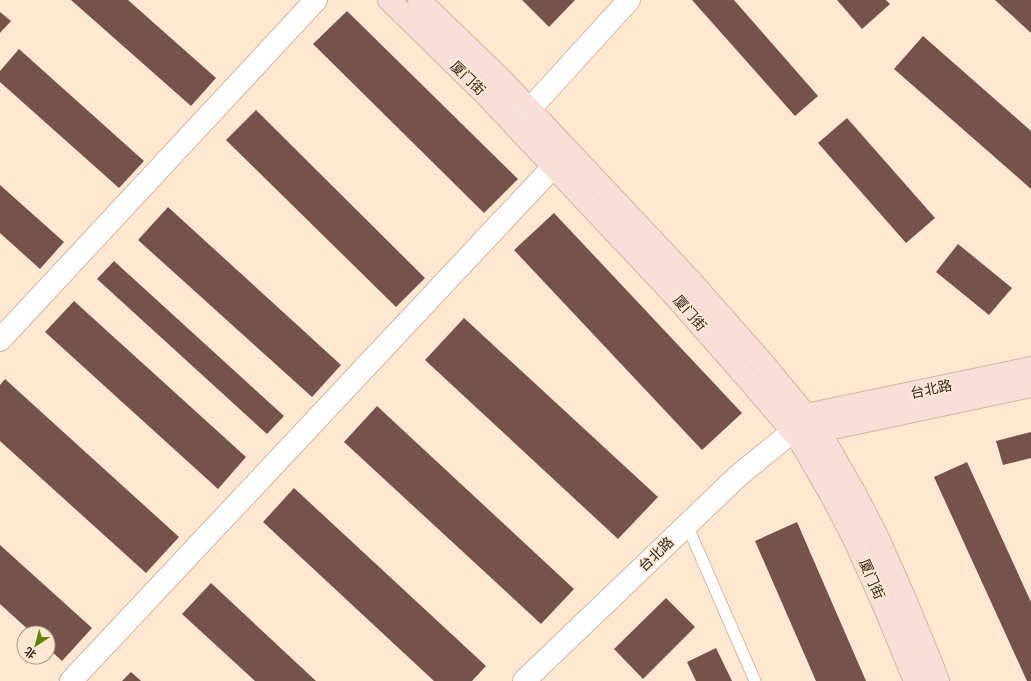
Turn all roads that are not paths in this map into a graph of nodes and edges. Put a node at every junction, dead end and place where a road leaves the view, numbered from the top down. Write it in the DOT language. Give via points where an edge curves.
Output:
graph roads {
  1 [pos="316,0"];
  2 [pos="388,0"];
  3 [pos="419,0"];
  4 [pos="629,0"];
  5 [pos="529,110"];
  6 [pos="509,120"];
  7 [pos="553,167"];
  8 [pos="0,340"];
  9 [pos="1031,368"];
  10 [pos="1031,386"];
  11 [pos="813,423"];
  12 [pos="793,432"];
  13 [pos="687,525"];
  14 [pos="71,681"];
  15 [pos="524,681"];
  16 [pos="755,681"];
  17 [pos="915,681"];
  18 [pos="938,681"];
  1 -- 8 [label="street"];
  2 -- 6 [label="main road, 厦门街"];
  3 -- 5 [label="main road, 厦门街" via="502,80"];
  4 -- 5 [label="street"];
  5 -- 6 [label="street"];
  5 -- 11 [label="main road, 厦门街" via="689,279"];
  6 -- 7 [label="main road, 厦门街"];
  7 -- 12 [label="main road, 厦门街" via="673,294"];
  7 -- 14 [label="street"];
  9 -- 11 [label="main road, 台北路"];
  10 -- 11 [label="main road, 台北路"];
  11 -- 12 [label="main road, 台北路"];
  11 -- 18 [label="main road, 厦门街" via="876,534"];
  12 -- 13 [label="street, 台北路" via="739,475"];
  12 -- 17 [label="main road, 厦门街" via="834,500 856,543"];
  13 -- 15 [label="street, 台北路"];
  13 -- 16 [label="lane"];
}
